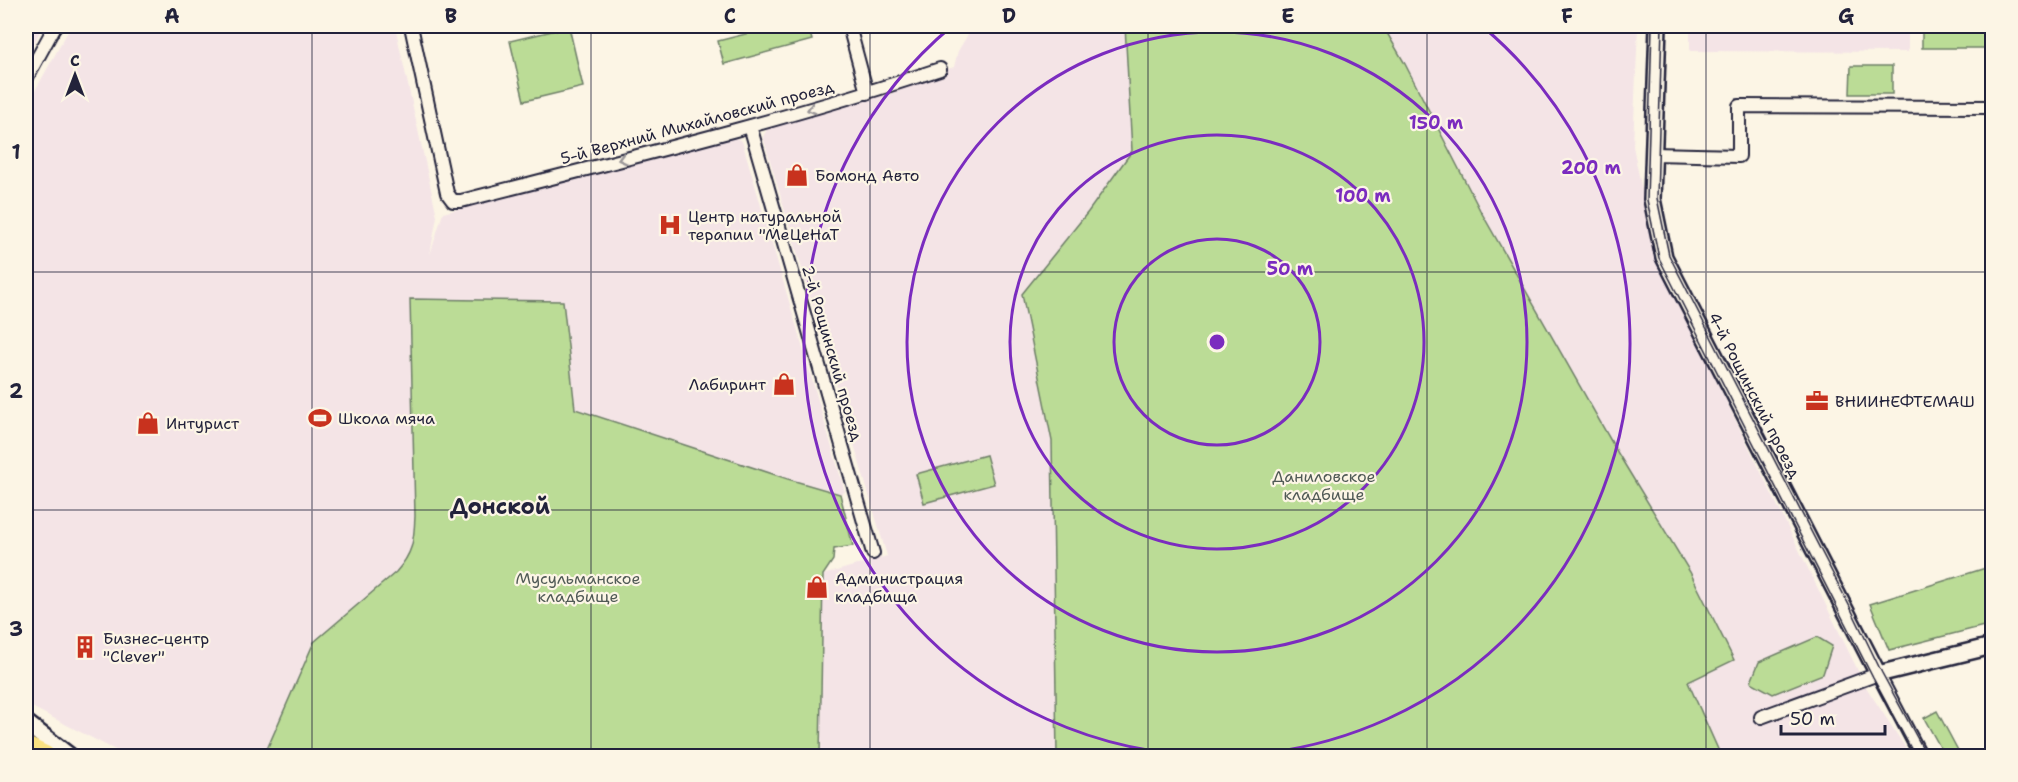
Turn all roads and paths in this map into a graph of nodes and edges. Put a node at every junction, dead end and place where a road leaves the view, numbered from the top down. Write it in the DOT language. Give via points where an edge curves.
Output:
graph roads {
  1 [pos="55,26"];
  2 [pos="411,26"];
  3 [pos="849,26"];
  4 [pos="1658,26"];
  5 [pos="940,69"];
  6 [pos="26,79"];
  7 [pos="867,93"];
  8 [pos="1992,107"];
  9 [pos="750,126"];
  10 [pos="1653,154"];
  11 [pos="873,553"];
  12 [pos="1992,646"];
  13 [pos="1878,674"];
  14 [pos="1761,717"];
  15 [pos="26,723"];
  16 [pos="26,747"];
  17 [pos="45,756"];
  18 [pos="69,756"];
  19 [pos="1921,756"];
  1 -- 6 [label="street"];
  9 -- 2 [label="street, 5-й Верхний Михайловский проезд, one-way" via="453,201 447,193"];
  3 -- 7 [label="street"];
  4 -- 10 [label="street, 4-й Рощинский проезд"];
  5 -- 7 [label="street, 5-й Верхний Михайловский проезд"];
  7 -- 9 [label="street, 5-й Верхний Михайловский проезд, one-way"];
  8 -- 10 [label="street" via="1739,106 1738,156"];
  9 -- 11 [label="street, 2-й Рощинский проезд"];
  10 -- 13 [label="street, 4-й Рощинский проезд" via="1652,199 1664,257"];
  12 -- 13 [label="street"];
  13 -- 14 [label="street"];
  13 -- 19 [label="street, 4-й Рощинский проезд"];
  15 -- 18 [label="main road"];
  16 -- 17 [label="main road"];
}
